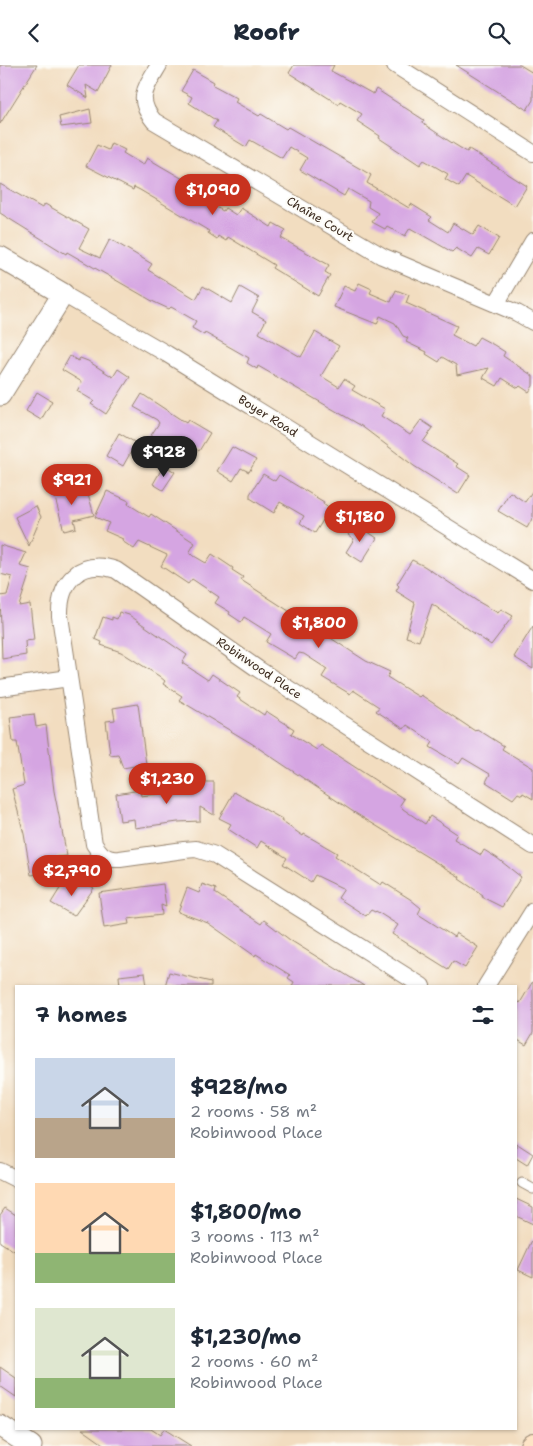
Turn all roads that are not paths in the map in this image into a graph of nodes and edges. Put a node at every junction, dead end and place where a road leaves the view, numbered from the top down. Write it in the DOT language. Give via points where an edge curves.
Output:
graph roads {
  1 [pos="159,65"];
  2 [pos="395,65"];
  3 [pos="533,153"];
  4 [pos="533,241"];
  5 [pos="0,257"];
  6 [pos="63,294"];
  7 [pos="496,304"];
  8 [pos="533,322"];
  9 [pos="0,395"];
  10 [pos="532,578"];
  11 [pos="69,678"];
  12 [pos="0,688"];
  13 [pos="533,846"];
  14 [pos="533,911"];
  15 [pos="420,985"];
  16 [pos="487,985"];
  17 [pos="0,1171"];
  18 [pos="15,1178"];
  19 [pos="522,1183"];
  20 [pos="533,1189"];
  21 [pos="0,1426"];
  22 [pos="31,1446"];
  1 -- 7 [label="street, Chaîne Court" via="143,100 154,121 382,256"];
  2 -- 3 [label="street"];
  4 -- 7 [label="street"];
  5 -- 6 [label="street, Boyer Road"];
  6 -- 9 [label="street"];
  6 -- 10 [label="street, Boyer Road" via="184,364"];
  7 -- 8 [label="street, Chaîne Court"];
  11 -- 12 [label="street"];
  11 -- 13 [label="street, Robinwood Place" via="60,615 62,592 77,573 89,567 105,566 116,570 258,669"];
  11 -- 15 [label="street, Robinwood Place" via="94,845 102,856 110,860 196,849 214,855"];
  14 -- 16 [label="street"];
  17 -- 18 [label="street"];
  19 -- 20 [label="lane"];
  21 -- 22 [label="street"];
}
